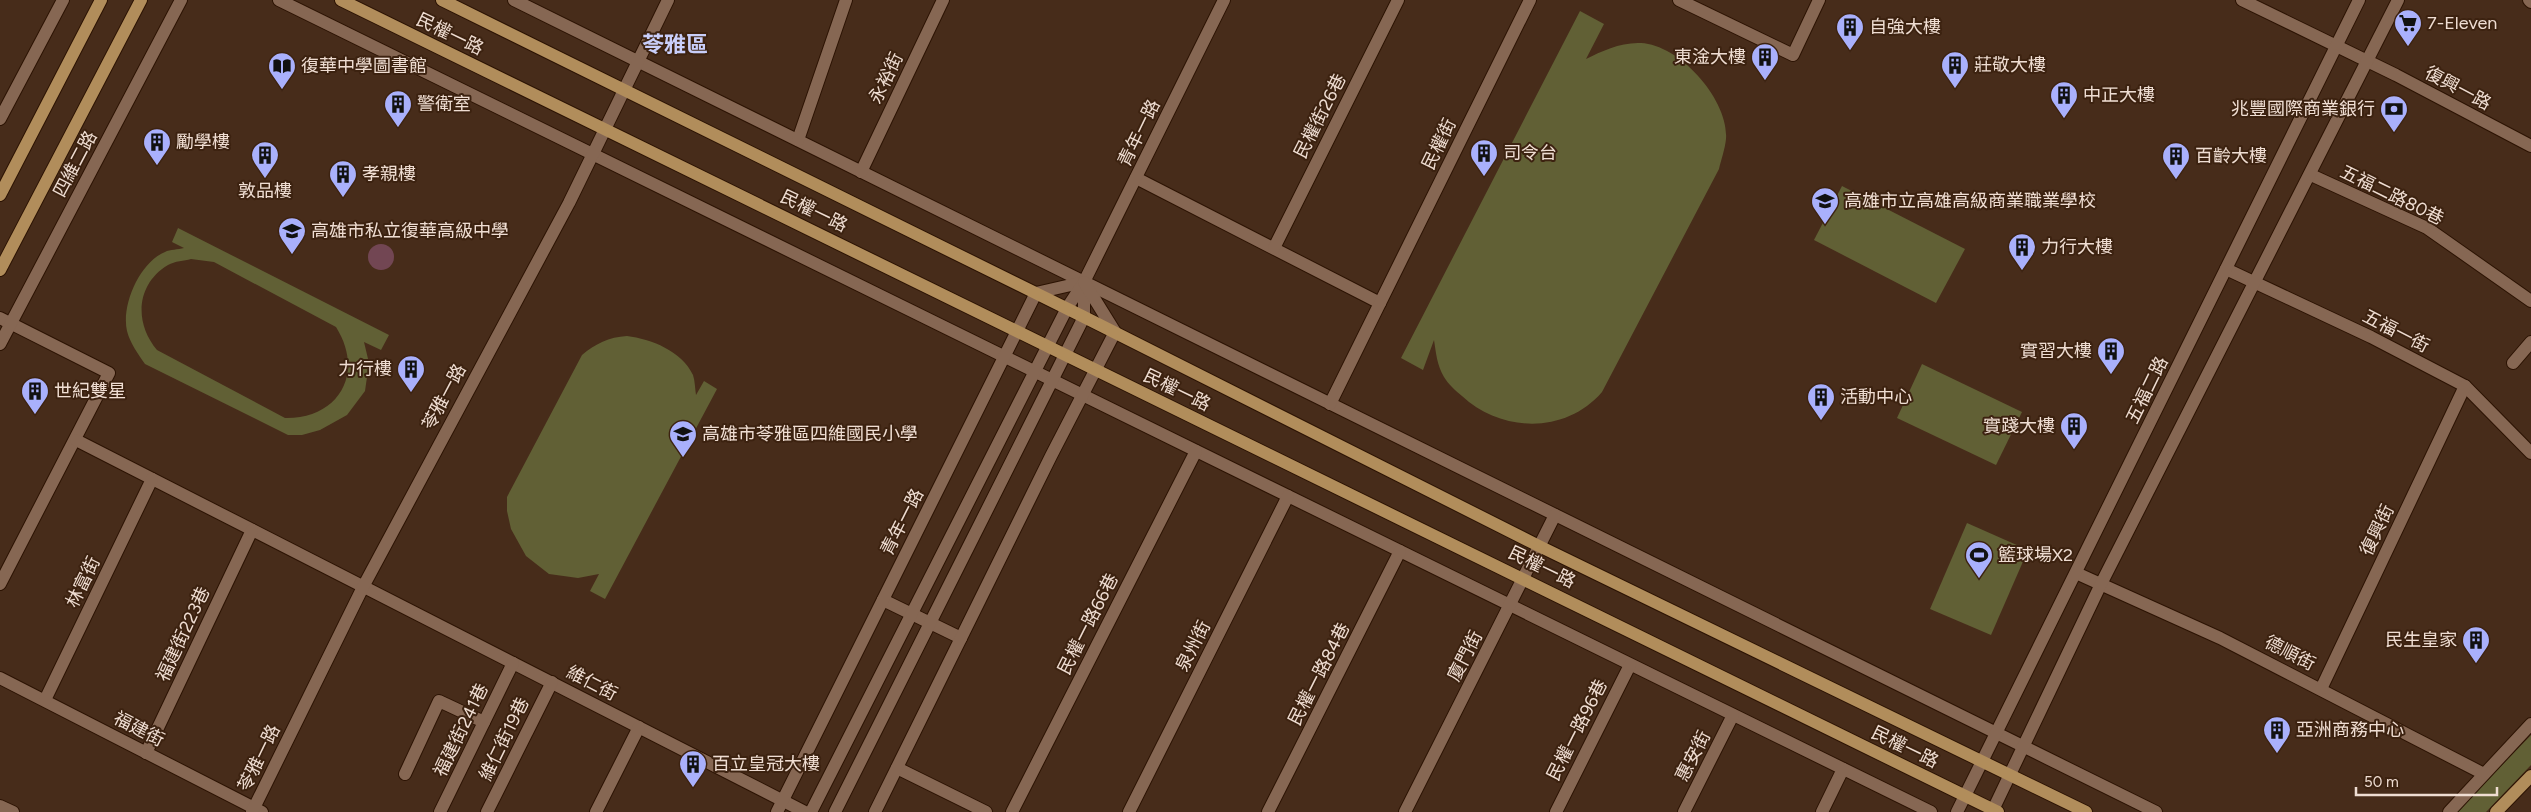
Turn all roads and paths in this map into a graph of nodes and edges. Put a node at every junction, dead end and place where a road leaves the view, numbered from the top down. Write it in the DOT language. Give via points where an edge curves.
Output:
graph roads {
  1 [pos="64,0"];
  2 [pos="101,0"];
  3 [pos="141,0"];
  4 [pos="181,0"];
  5 [pos="279,0"];
  6 [pos="341,0"];
  7 [pos="442,0"];
  8 [pos="514,0"];
  9 [pos="668,0"];
  10 [pos="846,0"];
  11 [pos="943,0"];
  12 [pos="1224,0"];
  13 [pos="1398,0"];
  14 [pos="1530,0"];
  15 [pos="1680,0"];
  16 [pos="1819,0"];
  17 [pos="2242,0"];
  18 [pos="2359,0"];
  19 [pos="2398,0"];
  20 [pos="2337,45"];
  21 [pos="639,62"];
  22 [pos="2368,62"];
  23 [pos="626,89"];
  24 [pos="0,119"];
  25 [pos="605,130"];
  26 [pos="798,140"];
  27 [pos="2531,146"];
  28 [pos="592,156"];
  29 [pos="861,172"];
  30 [pos="2311,175"];
  31 [pos="1136,178"];
  32 [pos="0,195"];
  33 [pos="1274,248"];
  34 [pos="2226,269"];
  35 [pos="0,270"];
  36 [pos="1084,282"];
  37 [pos="2255,283"];
  38 [pos="1036,293"];
  39 [pos="2531,301"];
  40 [pos="1380,302"];
  41 [pos="1067,308"];
  42 [pos="1084,317"];
  43 [pos="5,321"];
  44 [pos="1017,331"];
  45 [pos="1115,332"];
  46 [pos="2531,342"];
  47 [pos="0,344"];
  48 [pos="1048,346"];
  49 [pos="1065,355"];
  50 [pos="1004,356"];
  51 [pos="2513,363"];
  52 [pos="1096,370"];
  53 [pos="1034,372"];
  54 [pos="1052,380"];
  55 [pos="2465,386"];
  56 [pos="1083,396"];
  57 [pos="1330,404"];
  58 [pos="76,440"];
  59 [pos="1196,451"];
  60 [pos="2531,453"];
  61 [pos="152,478"];
  62 [pos="1288,496"];
  63 [pos="1555,515"];
  64 [pos="252,530"];
  65 [pos="1539,546"];
  66 [pos="1400,551"];
  67 [pos="2076,573"];
  68 [pos="1524,578"];
  69 [pos="0,584"];
  70 [pos="2101,584"];
  71 [pos="362,587"];
  72 [pos="883,600"];
  73 [pos="1510,605"];
  74 [pos="912,614"];
  75 [pos="930,623"];
  76 [pos="961,638"];
  77 [pos="513,663"];
  78 [pos="1630,665"];
  79 [pos="0,678"];
  80 [pos="552,682"];
  81 [pos="2321,689"];
  82 [pos="45,700"];
  83 [pos="1733,715"];
  84 [pos="484,722"];
  85 [pos="2531,724"];
  86 [pos="638,727"];
  87 [pos="1996,733"];
  88 [pos="2023,746"];
  89 [pos="146,753"];
  90 [pos="1982,762"];
  91 [pos="897,768"];
  92 [pos="1843,769"];
  93 [pos="405,774"];
  94 [pos="2484,774"];
  95 [pos="2009,776"];
  96 [pos="2531,776"];
  97 [pos="1965,796"];
  98 [pos="0,806"];
  99 [pos="780,806"];
  100 [pos="256,811"];
  101 [pos="1994,811"];
  102 [pos="13,812"];
  103 [pos="440,812"];
  104 [pos="488,812"];
  105 [pos="596,812"];
  106 [pos="805,812"];
  107 [pos="811,812"];
  108 [pos="835,812"];
  109 [pos="875,812"];
  110 [pos="986,812"];
  111 [pos="1012,812"];
  112 [pos="1129,812"];
  113 [pos="1268,812"];
  114 [pos="1405,812"];
  115 [pos="1556,812"];
  116 [pos="1684,812"];
  117 [pos="1822,812"];
  118 [pos="1930,812"];
  119 [pos="1957,812"];
  120 [pos="2086,812"];
  121 [pos="2156,812"];
  122 [pos="2449,812"];
  123 [pos="2496,812"];
  1 -- 24 [label="street"];
  2 -- 32 [label="main road"];
  3 -- 35 [label="main road, 四維二路"];
  4 -- 43 [label="street, 四維二路"];
  5 -- 28 [label="street"];
  6 -- 25 [label="main road, 民權一路"];
  7 -- 23 [label="main road, 民權一路"];
  8 -- 21 [label="street"];
  9 -- 21 [label="street, 苓雅一路"];
  10 -- 26 [label="street"];
  11 -- 29 [label="street, 永裕街"];
  12 -- 31 [label="street, 青年一路"];
  13 -- 33 [label="street, 民權街26巷"];
  14 -- 40 [label="street, 民權街"];
  15 -- 16 [label="street" via="1793,55"];
  17 -- 20 [label="street, 復興一路"];
  18 -- 20 [label="street, 五福二路"];
  19 -- 22 [label="street"];
  20 -- 22 [label="street, 復興一路"];
  20 -- 34 [label="street, 五福二路"];
  21 -- 23 [label="street, 苓雅一路"];
  21 -- 26 [label="street"];
  22 -- 27 [label="street, 復興一路"];
  22 -- 30 [label="street"];
  23 -- 25 [label="street, 苓雅一路"];
  23 -- 38 [label="main road, 民權一路"];
  25 -- 28 [label="street, 苓雅一路"];
  25 -- 44 [label="main road, 民權一路"];
  26 -- 29 [label="street"];
  28 -- 50 [label="street"];
  28 -- 71 [label="street, 苓雅一路"];
  29 -- 36 [label="street"];
  30 -- 37 [label="street"];
  30 -- 39 [label="street, 五福二路80巷" via="2426,228"];
  31 -- 33 [label="street"];
  31 -- 36 [label="street, 青年一路"];
  33 -- 40 [label="street"];
  34 -- 37 [label="street, 五福一街"];
  34 -- 67 [label="street, 五福二路"];
  36 -- 38 [label="street"];
  36 -- 41 [label="street, 青年一路"];
  36 -- 42 [label="street, 青年一路"];
  36 -- 45 [label="street"];
  36 -- 57 [label="street"];
  37 -- 55 [label="street, 五福一街" via="2371,337"];
  37 -- 70 [label="street"];
  38 -- 41 [label="main road, 民權一路"];
  38 -- 44 [label="street, 青年一路"];
  40 -- 57 [label="street, 民權街"];
  41 -- 42 [label="main road, 民權一路"];
  41 -- 48 [label="street, 青年一路"];
  42 -- 45 [label="main road, 民權一路"];
  42 -- 49 [label="street, 青年一路"];
  43 -- 47 [label="street, 四維二路"];
  43 -- 58 [label="street" via="109,373"];
  44 -- 48 [label="main road, 民權一路"];
  44 -- 50 [label="street, 青年一路"];
  45 -- 52 [label="street"];
  45 -- 65 [label="main road, 民權一路"];
  46 -- 51 [label="street"];
  48 -- 49 [label="main road, 民權一路"];
  48 -- 53 [label="street, 青年一路"];
  49 -- 52 [label="main road, 民權一路"];
  49 -- 54 [label="street, 青年一路"];
  50 -- 53 [label="street"];
  50 -- 72 [label="street, 青年一路"];
  52 -- 56 [label="street"];
  52 -- 68 [label="main road, 民權一路"];
  53 -- 54 [label="street"];
  53 -- 74 [label="street, 青年一路"];
  54 -- 56 [label="street"];
  54 -- 75 [label="street, 青年一路"];
  55 -- 60 [label="street, 五福一街"];
  55 -- 81 [label="street, 復興街"];
  56 -- 59 [label="street"];
  56 -- 76 [label="street"];
  57 -- 63 [label="street"];
  58 -- 61 [label="street, 維仁街"];
  58 -- 69 [label="street"];
  59 -- 62 [label="street"];
  59 -- 111 [label="street, 民權一路66巷"];
  61 -- 64 [label="street, 維仁街"];
  61 -- 82 [label="street, 林富街"];
  62 -- 66 [label="street"];
  62 -- 112 [label="street, 泉州街"];
  63 -- 65 [label="street, 廈門街"];
  63 -- 87 [label="street"];
  64 -- 71 [label="street, 維仁街"];
  64 -- 89 [label="street, 福建街223巷"];
  65 -- 68 [label="street, 廈門街"];
  65 -- 90 [label="main road, 民權一路"];
  66 -- 73 [label="street"];
  66 -- 113 [label="street, 民權一路84巷"];
  67 -- 70 [label="street, 德順街"];
  67 -- 87 [label="street, 五福二路"];
  68 -- 73 [label="street, 廈門街"];
  68 -- 97 [label="main road, 民權一路"];
  70 -- 81 [label="street, 德順街" via="2220,638"];
  70 -- 88 [label="street"];
  71 -- 77 [label="street, 維仁街"];
  71 -- 100 [label="street, 苓雅一路"];
  72 -- 74 [label="street"];
  72 -- 99 [label="street, 青年一路"];
  73 -- 78 [label="street"];
  73 -- 114 [label="street, 廈門街"];
  74 -- 75 [label="street"];
  74 -- 107 [label="street, 青年一路"];
  75 -- 76 [label="street"];
  75 -- 108 [label="street, 青年一路"];
  76 -- 91 [label="street"];
  77 -- 80 [label="street, 維仁街"];
  77 -- 84 [label="street, 福建街241巷"];
  78 -- 83 [label="street"];
  78 -- 115 [label="street, 民權一路96巷"];
  79 -- 82 [label="street, 福建街"];
  80 -- 86 [label="street, 維仁街"];
  80 -- 104 [label="street, 維仁街19巷"];
  81 -- 94 [label="street, 德順街"];
  82 -- 89 [label="street, 福建街"];
  83 -- 92 [label="street"];
  83 -- 116 [label="street, 惠安街"];
  84 -- 93 [label="street" via="439,701"];
  84 -- 103 [label="street, 福建街241巷"];
  85 -- 94 [label="street"];
  86 -- 99 [label="street, 維仁街"];
  86 -- 105 [label="street"];
  87 -- 88 [label="street"];
  87 -- 90 [label="street, 五福二路"];
  88 -- 95 [label="street"];
  88 -- 121 [label="street"];
  89 -- 100 [label="street, 福建街"];
  90 -- 95 [label="main road, 民權一路"];
  90 -- 97 [label="street, 五福二路"];
  91 -- 109 [label="street"];
  91 -- 110 [label="street"];
  92 -- 117 [label="street"];
  92 -- 118 [label="street"];
  94 -- 122 [label="street"];
  95 -- 101 [label="street"];
  95 -- 120 [label="main road, 民權一路"];
  96 -- 123 [label="main road"];
  97 -- 101 [label="main road, 民權一路"];
  97 -- 119 [label="street, 五福二路"];
  98 -- 102 [label="street"];
  99 -- 106 [label="street, 維仁街"];
}
